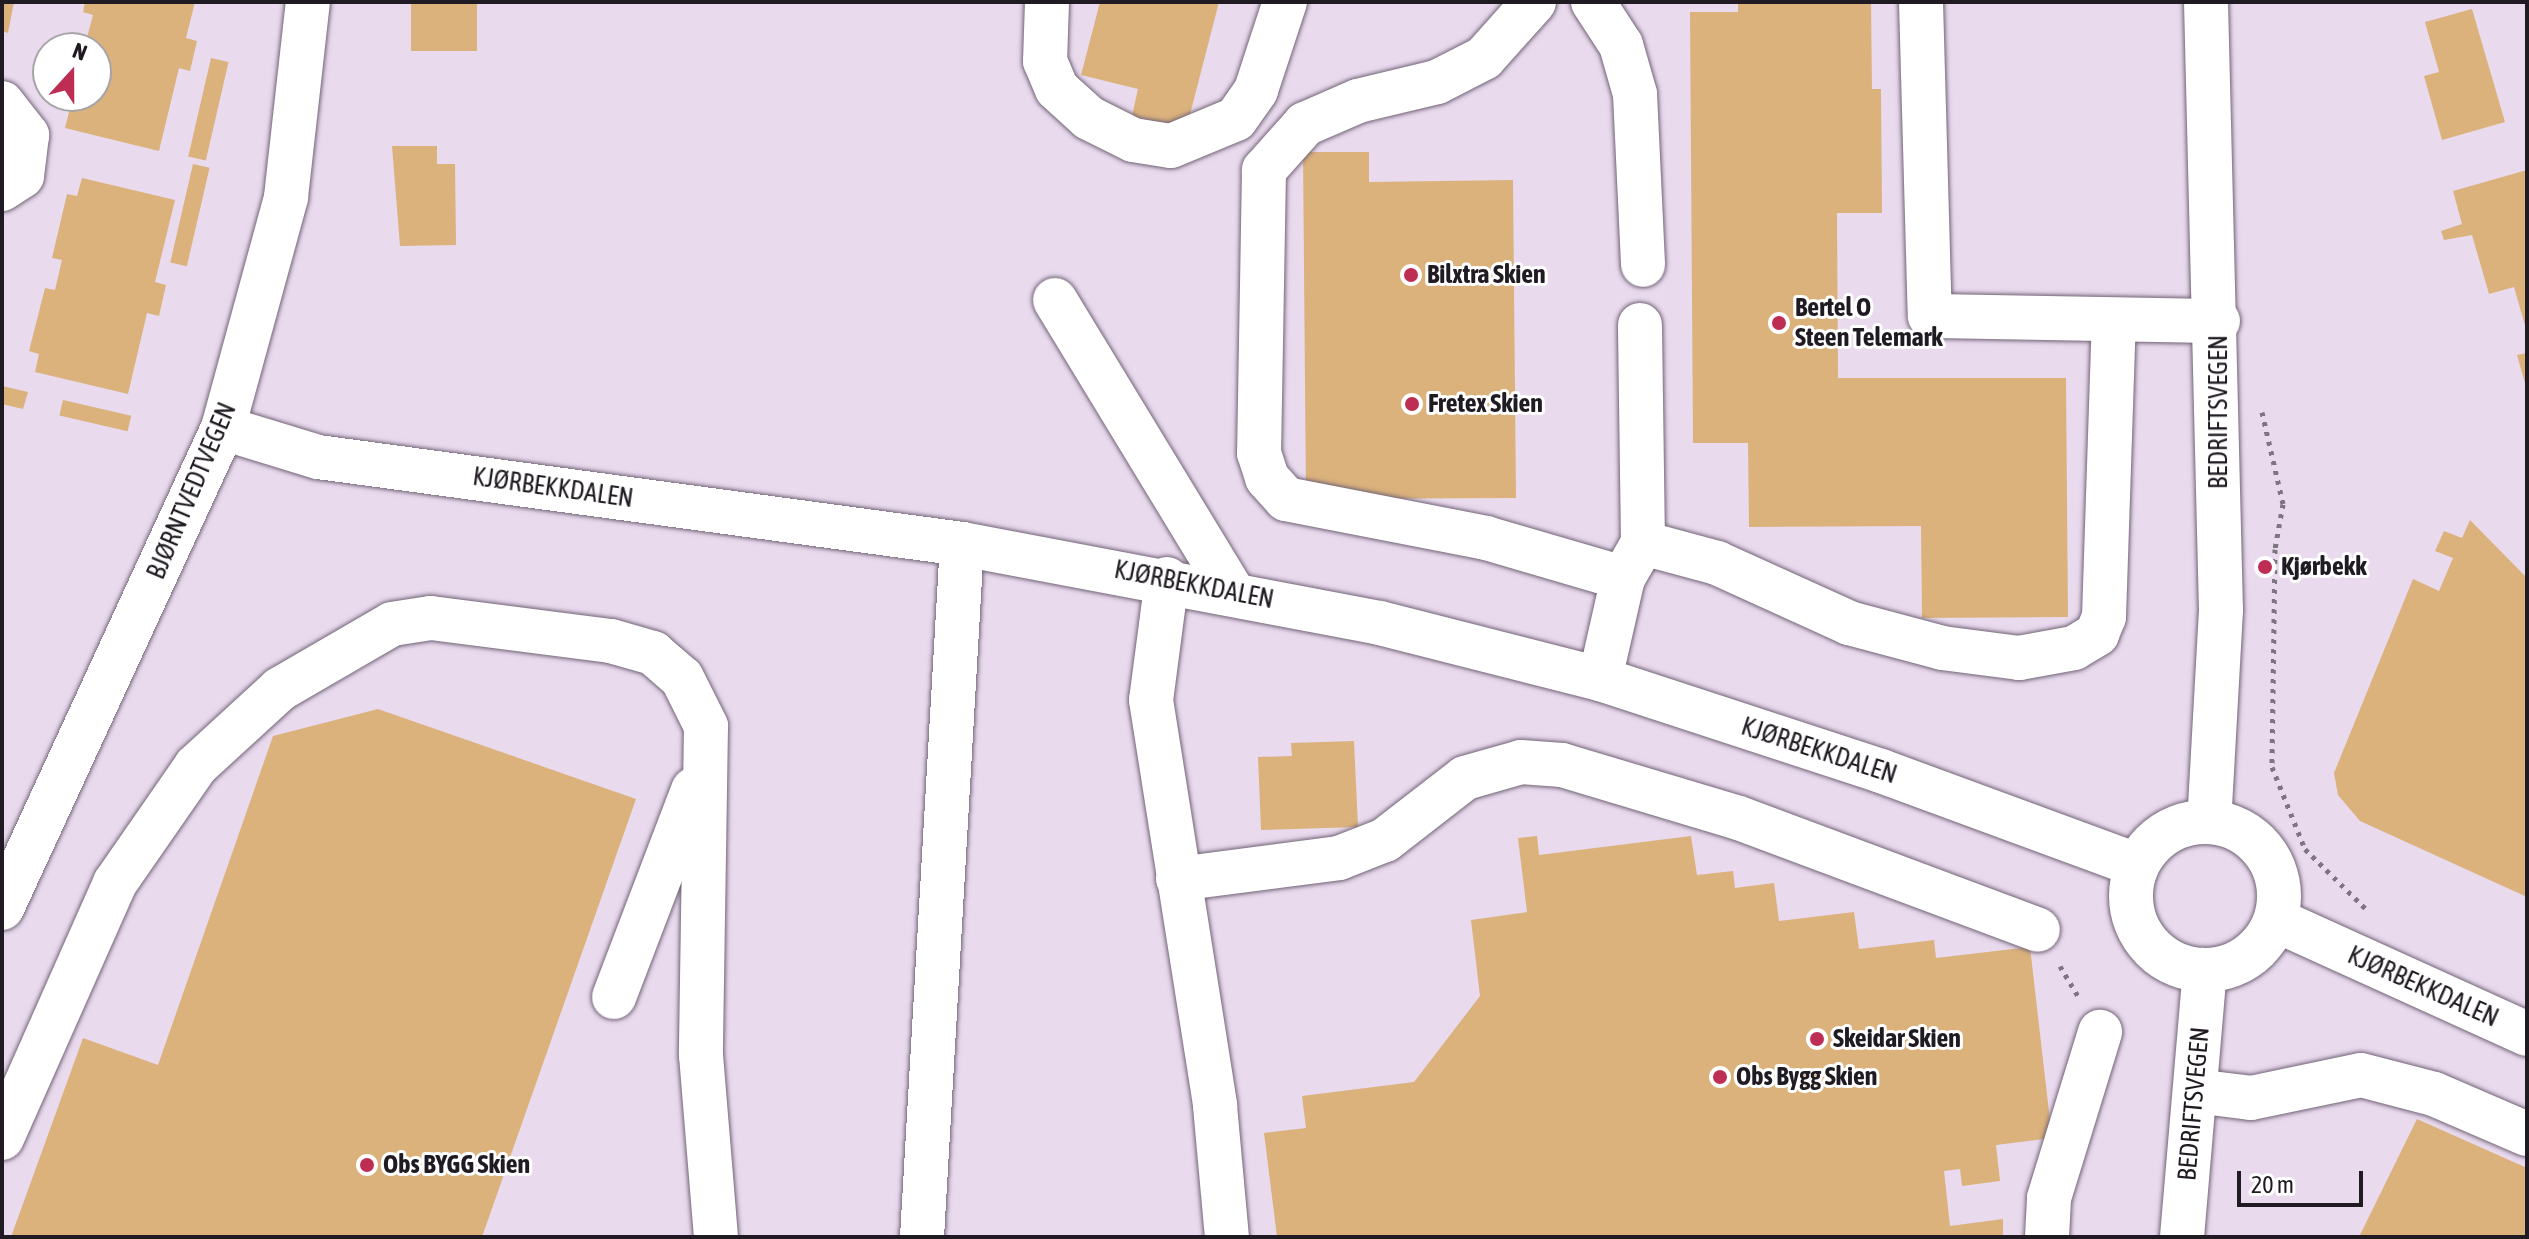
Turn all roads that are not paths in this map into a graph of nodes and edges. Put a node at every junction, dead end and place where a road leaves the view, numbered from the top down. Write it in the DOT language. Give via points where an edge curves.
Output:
graph roads {
  1 [pos="308,2"];
  2 [pos="1047,2"];
  3 [pos="1285,2"];
  4 [pos="1534,2"];
  5 [pos="1593,2"];
  6 [pos="1921,2"];
  7 [pos="2206,2"];
  8 [pos="2,103"];
  9 [pos="2,189"];
  10 [pos="1643,265"];
  11 [pos="1055,300"];
  12 [pos="2114,320"];
  13 [pos="2218,321"];
  14 [pos="1640,325"];
  15 [pos="223,428"];
  16 [pos="962,544"];
  17 [pos="1633,561"];
  18 [pos="1167,579"];
  19 [pos="1231,590"];
  20 [pos="1600,679"];
  21 [pos="703,767"];
  22 [pos="2209,822"];
  23 [pos="2137,865"];
  24 [pos="1178,879"];
  25 [pos="2,908"];
  26 [pos="2276,920"];
  27 [pos="2038,930"];
  28 [pos="2205,970"];
  29 [pos="614,997"];
  30 [pos="2100,1032"];
  31 [pos="2527,1034"];
  32 [pos="2195,1091"];
  33 [pos="2527,1134"];
  34 [pos="2,1138"];
  35 [pos="716,1237"];
  36 [pos="922,1237"];
  37 [pos="1227,1237"];
  38 [pos="2047,1237"];
  39 [pos="2182,1237"];
  1 -- 15 [label="street, BJØRNTVEDTVEGEN" via="286,197"];
  2 -- 3 [label="street" via="1045,61 1057,89 1089,118 1133,140 1171,146 1236,119 1256,90"];
  4 -- 17 [label="street" via="1484,58 1437,82 1358,101 1305,124 1264,170 1259,453 1267,478 1286,499 1319,509"];
  5 -- 10 [label="street" via="1621,45 1635,94"];
  6 -- 12 [label="street" via="1930,316"];
  7 -- 13 [label="street, BEDRIFTSVEGEN"];
  8 -- 9 [label="street" via="27,135 22,176"];
  11 -- 19 [label="street"];
  12 -- 13 [label="street"];
  12 -- 17 [label="street" via="2104,617 2097,634 2074,648 2019,658 1942,648 1849,623 1717,563"];
  13 -- 22 [label="street, BEDRIFTSVEGEN" via="2221,610"];
  14 -- 17 [label="street"];
  15 -- 16 [label="street, KJØRBEKKDALEN" via="318,457"];
  15 -- 25 [label="street, BJØRNTVEDTVEGEN"];
  16 -- 18 [label="street, KJØRBEKKDALEN"];
  16 -- 36 [label="street"];
  17 -- 20 [label="street"];
  18 -- 19 [label="street, KJØRBEKKDALEN"];
  18 -- 24 [label="street" via="1151,700"];
  19 -- 20 [label="street, KJØRBEKKDALEN"];
  20 -- 23 [label="street, KJØRBEKKDALEN"];
  21 -- 29 [label="street" via="645,900"];
  21 -- 34 [label="street" via="706,726 696,700 653,653 431,618 392,624 280,689 166,806 115,883"];
  21 -- 35 [label="street" via="701,1055"];
  22 -- 23 [label="street" via="2167,834"];
  22 -- 26 [label="street" via="2247,836 2274,866"];
  23 -- 28 [label="street" via="2131,889 2142,936 2181,967"];
  24 -- 27 [label="street" via="1339,858 1385,840 1465,778 1521,762 1562,765 1739,818"];
  24 -- 37 [label="street" via="1215,1106"];
  26 -- 28 [label="street" via="2248,957"];
  26 -- 31 [label="street, KJØRBEKKDALEN"];
  28 -- 32 [label="street, BEDRIFTSVEGEN"];
  30 -- 38 [label="street" via="2052,1186"];
  32 -- 33 [label="street" via="2251,1098 2361,1075 2434,1094"];
  32 -- 39 [label="street, BEDRIFTSVEGEN"];
}
